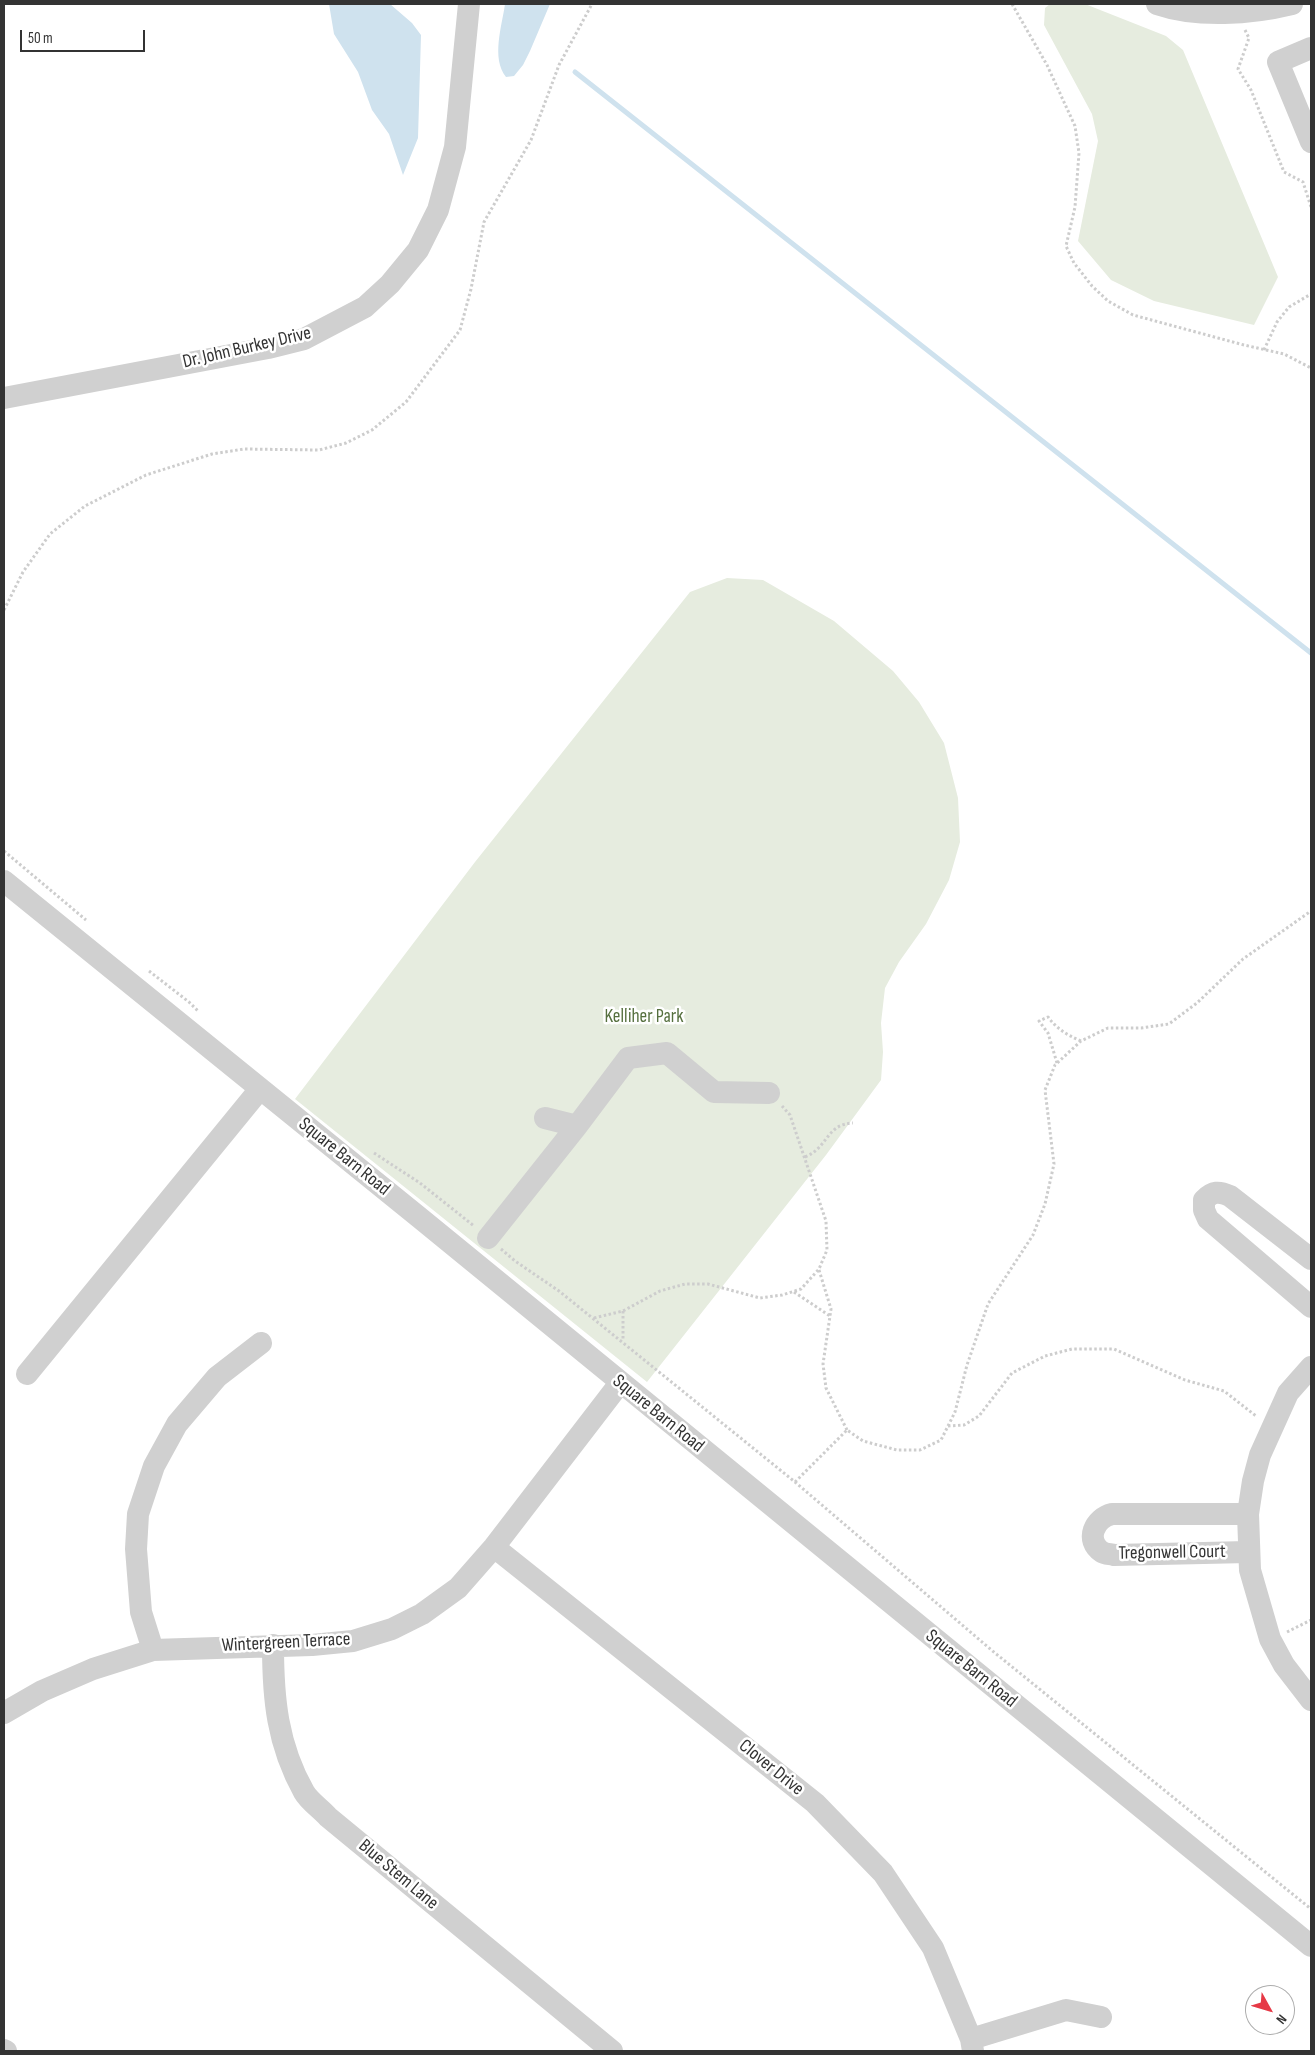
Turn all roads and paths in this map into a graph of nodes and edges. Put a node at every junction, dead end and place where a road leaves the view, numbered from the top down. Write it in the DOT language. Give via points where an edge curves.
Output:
graph roads {
  1 [pos="470,4"];
  2 [pos="592,4"];
  3 [pos="1012,4"];
  4 [pos="1157,4"];
  5 [pos="1292,4"];
  6 [pos="1244,12"];
  7 [pos="1311,48"];
  8 [pos="1311,142"];
  9 [pos="1311,207"];
  10 [pos="1311,294"];
  11 [pos="1264,350"];
  12 [pos="1311,368"];
  13 [pos="4,398"];
  14 [pos="4,610"];
  15 [pos="4,851"];
  16 [pos="4,881"];
  17 [pos="1311,911"];
  18 [pos="91,924"];
  19 [pos="143,967"];
  20 [pos="201,1014"];
  21 [pos="1081,1041"];
  22 [pos="1057,1063"];
  23 [pos="260,1089"];
  24 [pos="769,1093"];
  25 [pos="545,1118"];
  26 [pos="853,1123"];
  27 [pos="577,1126"];
  28 [pos="369,1150"];
  29 [pos="805,1157"];
  30 [pos="488,1238"];
  31 [pos="1311,1259"];
  32 [pos="819,1269"];
  33 [pos="793,1292"];
  34 [pos="1311,1307"];
  35 [pos="623,1310"];
  36 [pos="830,1316"];
  37 [pos="594,1318"];
  38 [pos="623,1342"];
  39 [pos="261,1343"];
  40 [pos="1311,1367"];
  41 [pos="27,1374"];
  42 [pos="620,1384"];
  43 [pos="948,1426"];
  44 [pos="1272,1429"];
  45 [pos="847,1430"];
  46 [pos="795,1482"];
  47 [pos="1248,1514"];
  48 [pos="494,1547"];
  49 [pos="1248,1552"];
  50 [pos="1311,1620"];
  51 [pos="1270,1639"];
  52 [pos="273,1645"];
  53 [pos="153,1650"];
  54 [pos="1311,1700"];
  55 [pos="4,1713"];
  56 [pos="1311,1910"];
  57 [pos="1311,1946"];
  58 [pos="1100,2017"];
  59 [pos="972,2045"];
  60 [pos="612,2051"];
  1 -- 13 [label="street, Dr. John Burkey Drive" via="455,147 438,210 418,250 390,284 365,307 304,339"];
  2 -- 14 [label="path" via="559,65 531,140 484,222 460,330 406,402 372,430 346,443 319,450 244,449 212,454 146,475 85,506 50,534 23,572"];
  3 -- 11 [label="path" via="1047,65 1075,126 1079,153 1075,207 1066,246 1074,263 1108,301 1133,315"];
  4 -- 6 [label="street" via="1204,11"];
  5 -- 6 [label="street"];
  6 -- 9 [label="path" via="1244,29 1249,38 1238,69 1251,90 1284,172 1303,182"];
  7 -- 8 [label="street" via="1278,62"];
  10 -- 11 [label="path" via="1289,307 1277,322"];
  11 -- 12 [label="path" via="1284,354"];
  15 -- 18 [label="path"];
  16 -- 23 [label="street, Square Barn Road"];
  17 -- 21 [label="path" via="1243,959 1197,1003 1169,1024 1108,1028"];
  19 -- 20 [label="path"];
  21 -- 22 [label="path"];
  21 -- 22 [label="path" via="1066,1035 1048,1017 1039,1021 1048,1033"];
  22 -- 43 [label="path" via="1045,1090 1054,1164 1045,1204 1033,1235 988,1304"];
  23 -- 41 [label="street"];
  23 -- 42 [label="street, Square Barn Road"];
  24 -- 27 [label="street" via="714,1092 667,1053 628,1058"];
  24 -- 29 [label="path" via="790,1115"];
  25 -- 27 [label="street"];
  26 -- 29 [label="path" via="842,1123 819,1149"];
  27 -- 30 [label="street"];
  28 -- 30 [label="path" via="420,1183"];
  29 -- 32 [label="path" via="826,1221 827,1250"];
  30 -- 37 [label="path"];
  31 -- 34 [label="street" via="1230,1196 1211,1193 1204,1200 1208,1219"];
  32 -- 33 [label="path" via="801,1289"];
  32 -- 36 [label="path" via="831,1309"];
  33 -- 35 [label="path" via="760,1298 708,1284 685,1284 660,1291"];
  33 -- 36 [label="path"];
  35 -- 37 [label="path"];
  35 -- 38 [label="path"];
  36 -- 45 [label="path" via="823,1364 826,1388"];
  37 -- 38 [label="path"];
  38 -- 46 [label="path"];
  39 -- 53 [label="street" via="218,1377 177,1424 154,1466 138,1514 136,1549 141,1612"];
  40 -- 44 [label="street" via="1288,1393"];
  42 -- 48 [label="street, Wintergreen Terrace"];
  42 -- 57 [label="street, Square Barn Road"];
  43 -- 44 [label="path" via="964,1425 979,1416 1012,1373 1045,1356 1072,1350 1114,1349 1185,1380 1224,1391"];
  43 -- 45 [label="path" via="941,1440 920,1450 897,1450 863,1442"];
  44 -- 47 [label="street" via="1253,1481"];
  45 -- 46 [label="path"];
  46 -- 56 [label="path" via="995,1653"];
  47 -- 49 [label="street"];
  47 -- 49 [label="street, Tregonwell Court" via="1112,1514 1098,1522 1093,1538 1102,1552 1114,1555"];
  48 -- 52 [label="street, Wintergreen Terrace" via="458,1588 422,1614 392,1629 353,1641"];
  48 -- 59 [label="street, Clover Drive" via="815,1804 877,1866 933,1948"];
  49 -- 51 [label="street"];
  50 -- 51 [label="path"];
  51 -- 54 [label="street" via="1284,1665"];
  52 -- 53 [label="street, Wintergreen Terrace"];
  52 -- 60 [label="street, Blue Stem Lane" via="273,1681 281,1739 305,1793 328,1816"];
  53 -- 55 [label="street, Wintergreen Terrace" via="93,1669 42,1691"];
  58 -- 59 [label="street" via="1066,2010"];
}
